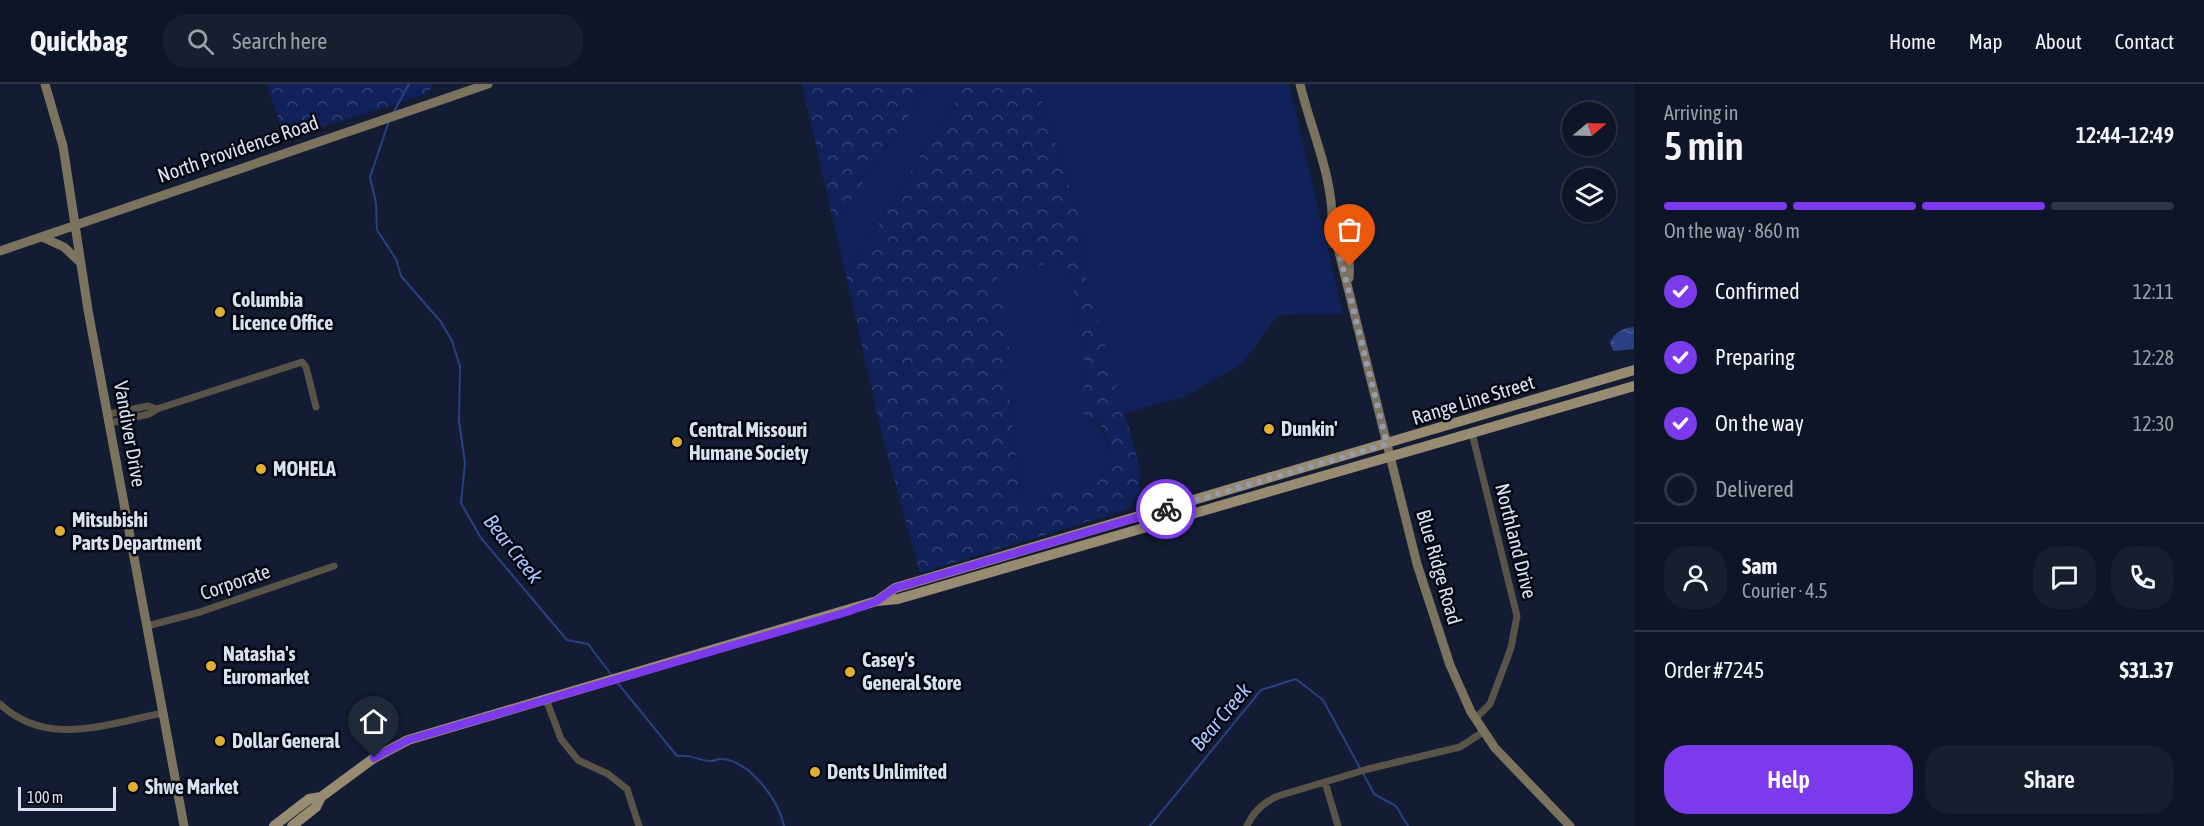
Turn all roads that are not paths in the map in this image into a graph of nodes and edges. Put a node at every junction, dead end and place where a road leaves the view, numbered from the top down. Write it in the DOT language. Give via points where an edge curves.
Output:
graph roads {
  1 [pos="45,84"];
  2 [pos="1300,84"];
  3 [pos="1306,84"];
  4 [pos="486,85"];
  5 [pos="1311,116"];
  6 [pos="75,226"];
  7 [pos="42,237"];
  8 [pos="0,251"];
  9 [pos="81,263"];
  10 [pos="1634,370"];
  11 [pos="1634,386"];
  12 [pos="316,407"];
  13 [pos="109,419"];
  14 [pos="1472,433"];
  15 [pos="1387,444"];
  16 [pos="1391,458"];
  17 [pos="1257,483"];
  18 [pos="1159,511"];
  19 [pos="1168,521"];
  20 [pos="1074,549"];
  21 [pos="334,566"];
  22 [pos="877,601"];
  23 [pos="147,626"];
  24 [pos="546,699"];
  25 [pos="0,704"];
  26 [pos="163,713"];
  27 [pos="1476,719"];
  28 [pos="1483,732"];
  29 [pos="1325,782"];
  30 [pos="321,797"];
  31 [pos="184,826"];
  32 [pos="274,826"];
  33 [pos="292,826"];
  34 [pos="639,826"];
  35 [pos="1246,826"];
  36 [pos="1338,826"];
  37 [pos="1570,826"];
  1 -- 6 [label="street, Vandiver Drive" via="63,146"];
  2 -- 5 [label="street, Blue Ridge Road"];
  3 -- 5 [label="street, Blue Ridge Road"];
  4 -- 6 [label="street, North Providence Road"];
  5 -- 15 [label="street, Blue Ridge Road" via="1333,211 1332,224"];
  6 -- 7 [label="street, North Providence Road"];
  6 -- 9 [label="street, Vandiver Drive"];
  7 -- 8 [label="street, North Providence Road"];
  7 -- 9 [label="street" via="64,247"];
  9 -- 13 [label="street, Vandiver Drive"];
  10 -- 15 [label="main road, Range Line Street"];
  11 -- 14 [label="main road, Range Line Street"];
  12 -- 13 [label="street" via="302,362 157,409 148,406"];
  13 -- 23 [label="street, Vandiver Drive"];
  14 -- 16 [label="main road, Range Line Street"];
  14 -- 27 [label="street, Northland Drive" via="1517,616 1511,648 1490,704"];
  15 -- 16 [label="street, Blue Ridge Road"];
  15 -- 17 [label="main road, Range Line Street"];
  16 -- 19 [label="main road, Range Line Street"];
  16 -- 27 [label="street, Blue Ridge Road" via="1417,564 1450,665"];
  17 -- 18 [label="main road, Range Line Street"];
  17 -- 19 [label="main road" via="1241,494 1183,512"];
  18 -- 20 [label="main road" via="1140,524 1084,540"];
  18 -- 22 [label="main road, Range Line Street" via="895,588"];
  19 -- 20 [label="main road, Range Line Street"];
  20 -- 22 [label="main road, Range Line Street" via="898,599"];
  21 -- 23 [label="street, Corporate"];
  22 -- 24 [label="main road, Range Line Street"];
  23 -- 26 [label="street, Vandiver Drive"];
  24 -- 30 [label="main road, Range Line Street" via="408,740 374,758"];
  24 -- 34 [label="street" via="561,739 578,760 608,774 627,789"];
  25 -- 26 [label="street" via="27,724 56,731"];
  26 -- 31 [label="street, Vandiver Drive"];
  27 -- 28 [label="street, Blue Ridge Road"];
  28 -- 29 [label="street" via="1460,747"];
  28 -- 37 [label="street, Blue Ridge Road"];
  29 -- 35 [label="street" via="1268,800"];
  29 -- 36 [label="street"];
  30 -- 32 [label="main road, Range Line Street" via="309,799"];
  30 -- 33 [label="main road, Range Line Street" via="316,807"];
}
